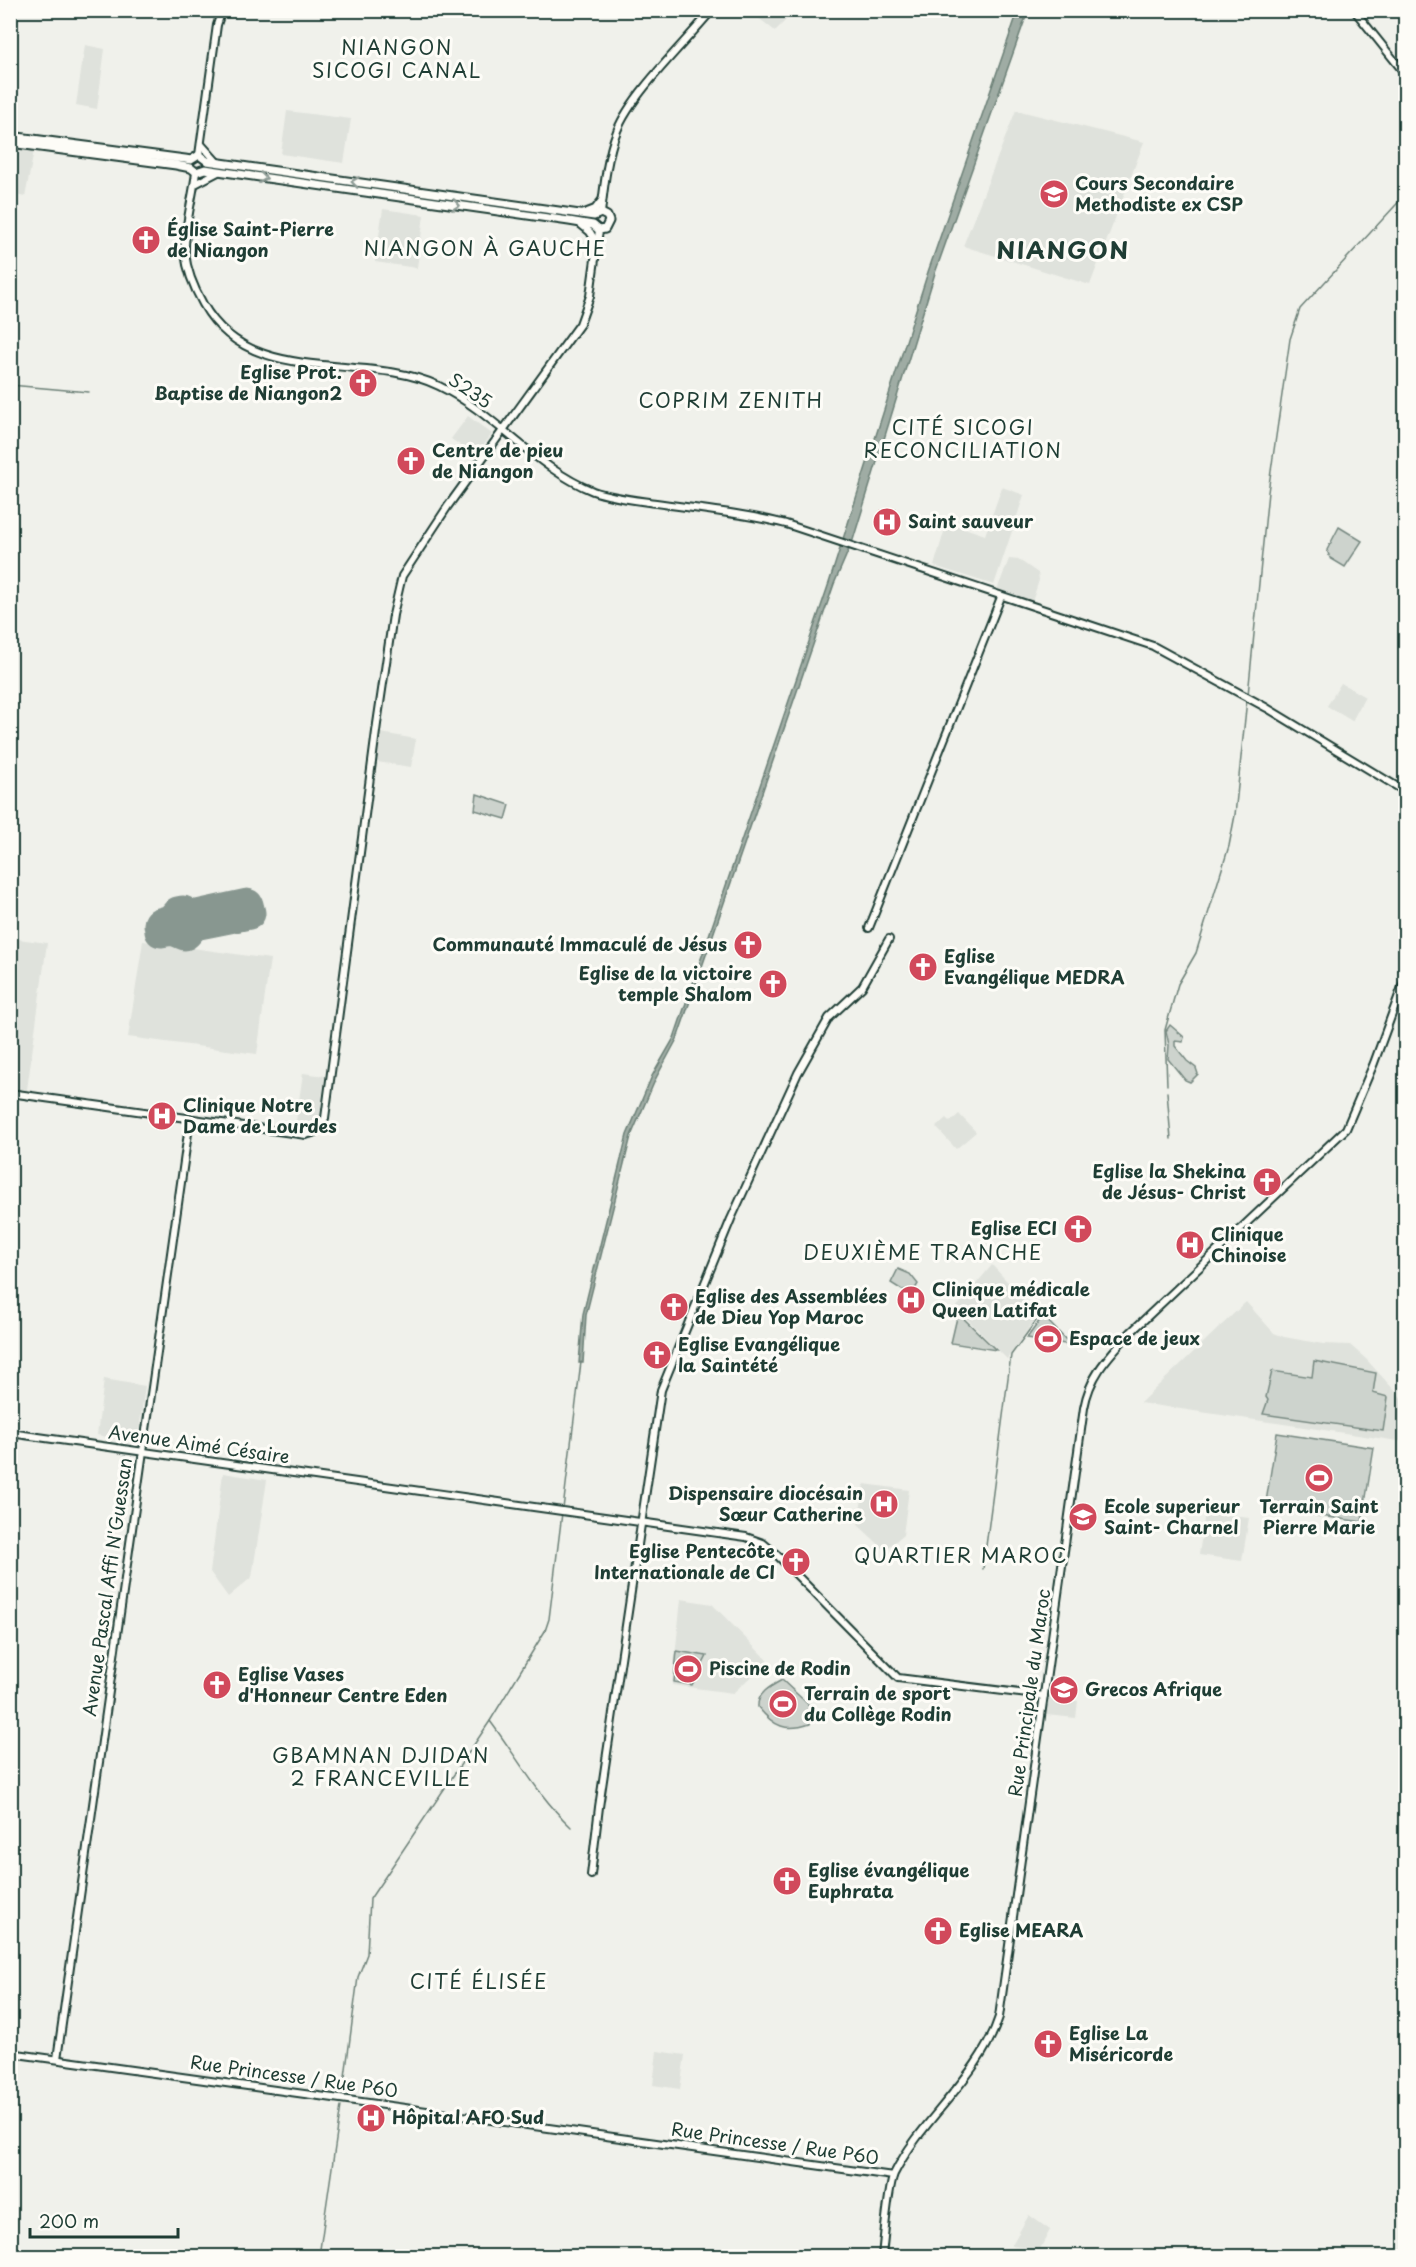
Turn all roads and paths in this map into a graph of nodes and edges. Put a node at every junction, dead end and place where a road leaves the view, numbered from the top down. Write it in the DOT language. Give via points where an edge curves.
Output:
graph roads {
  1 [pos="222,10"];
  2 [pos="712,10"];
  3 [pos="1354,10"];
  4 [pos="1406,75"];
  5 [pos="10,136"];
  6 [pos="10,143"];
  7 [pos="201,143"];
  8 [pos="199,155"];
  9 [pos="207,161"];
  10 [pos="217,162"];
  11 [pos="192,166"];
  12 [pos="205,170"];
  13 [pos="221,171"];
  14 [pos="195,184"];
  15 [pos="603,200"];
  16 [pos="579,214"];
  17 [pos="597,215"];
  18 [pos="578,222"];
  19 [pos="596,227"];
  20 [pos="597,244"];
  21 [pos="502,432"];
  22 [pos="1001,597"];
  23 [pos="1406,792"];
  24 [pos="869,928"];
  25 [pos="890,939"];
  26 [pos="1406,976"];
  27 [pos="10,1093"];
  28 [pos="190,1119"];
  29 [pos="10,1433"];
  30 [pos="143,1451"];
  31 [pos="641,1523"];
  32 [pos="1044,1696"];
  33 [pos="591,1875"];
  34 [pos="10,2053"];
  35 [pos="57,2059"];
  36 [pos="893,2176"];
  37 [pos="882,2256"];
  1 -- 7 [label="street"];
  2 -- 15 [label="street" via="621,122 612,145"];
  3 -- 4 [label="street"];
  5 -- 11 [label="main road"];
  6 -- 11 [label="main road"];
  7 -- 8 [label="street"];
  7 -- 10 [label="street"];
  8 -- 9 [label="main road"];
  8 -- 11 [label="main road"];
  9 -- 10 [label="main road"];
  9 -- 12 [label="main road"];
  16 -- 10 [label="main road, one-way"];
  11 -- 12 [label="main road"];
  11 -- 14 [label="street, S235"];
  12 -- 13 [label="main road"];
  13 -- 14 [label="street"];
  13 -- 18 [label="main road, one-way"];
  14 -- 21 [label="street, S235" via="186,261 195,291 222,329 277,359 414,378 431,384 469,406"];
  15 -- 16 [label="street" via="595,209"];
  15 -- 17 [label="street"];
  16 -- 17 [label="main road"];
  17 -- 19 [label="main road"];
  17 -- 19 [label="main road" via="607,216 608,224 605,229"];
  18 -- 19 [label="main road"];
  18 -- 20 [label="street"];
  19 -- 20 [label="street"];
  20 -- 21 [label="street" via="588,304 580,324"];
  21 -- 22 [label="street, S235" via="574,482 597,492 757,517"];
  21 -- 28 [label="street" via="411,561 400,586 376,724 325,1118 316,1132 306,1135"];
  22 -- 23 [label="street, S235" via="1153,646"];
  22 -- 24 [label="street"];
  25 -- 31 [label="street" via="862,987 829,1018 812,1046 731,1219 661,1390"];
  26 -- 32 [label="street, Rue Principale du Maroc" via="1346,1129 1130,1334 1102,1363 1091,1381"];
  27 -- 28 [label="street"];
  28 -- 30 [label="street, Avenue Pascal Affi N'Guessan"];
  29 -- 30 [label="street, Avenue Aimé Césaire"];
  30 -- 31 [label="street, Avenue Aimé Césaire"];
  30 -- 35 [label="street, Avenue Pascal Affi N'Guessan"];
  31 -- 32 [label="street, Avenue Aimé Césaire" via="735,1535 763,1543 898,1678"];
  31 -- 33 [label="street"];
  32 -- 36 [label="street, Rue Principale du Maroc" via="996,2027 972,2067"];
  34 -- 35 [label="street, Rue Princesse / Rue P60"];
  35 -- 36 [label="street, Rue Princesse / Rue P60"];
  36 -- 37 [label="street"];
}
